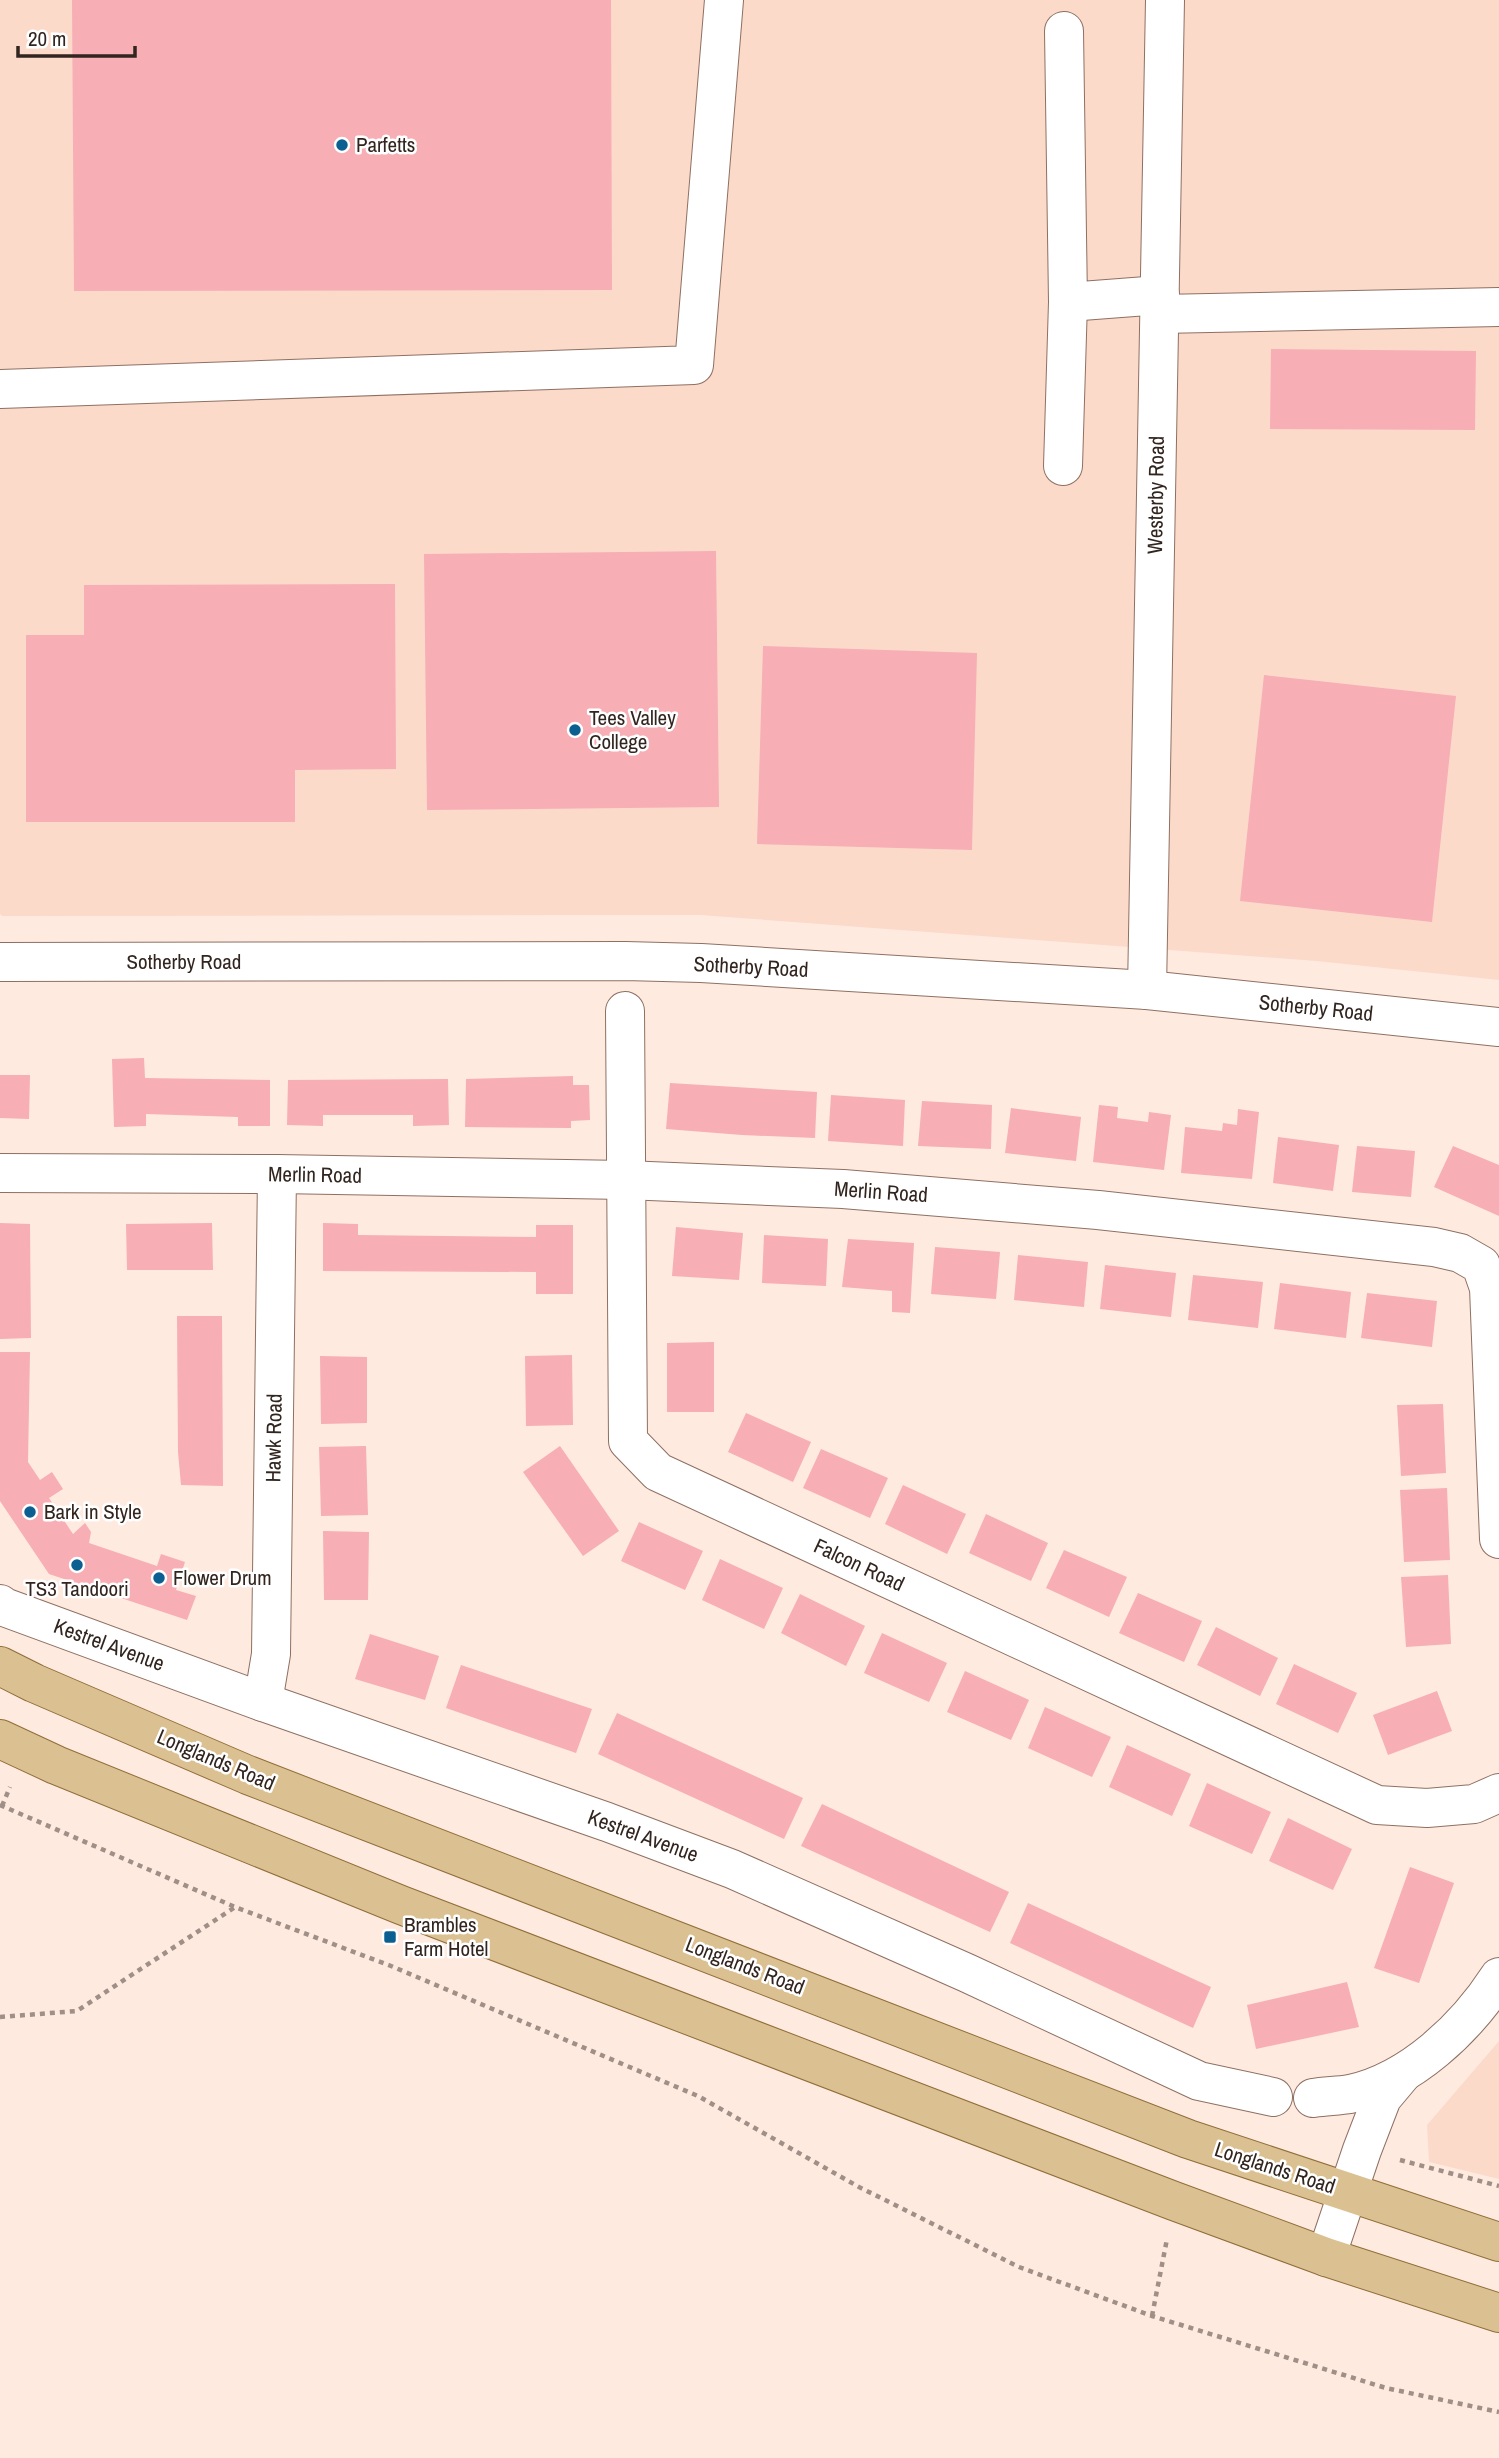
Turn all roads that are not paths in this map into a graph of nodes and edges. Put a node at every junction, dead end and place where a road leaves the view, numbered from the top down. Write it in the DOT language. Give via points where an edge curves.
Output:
graph roads {
  1 [pos="724,0"];
  2 [pos="1165,0"];
  3 [pos="1065,32"];
  4 [pos="1068,302"];
  5 [pos="1160,304"];
  6 [pos="1499,307"];
  7 [pos="0,389"];
  8 [pos="1063,466"];
  9 [pos="0,962"];
  10 [pos="1147,990"];
  11 [pos="625,1012"];
  12 [pos="1499,1027"];
  13 [pos="0,1173"];
  14 [pos="278,1174"];
  15 [pos="625,1180"];
  16 [pos="1499,1539"];
  17 [pos="0,1604"];
  18 [pos="0,1665"];
  19 [pos="263,1702"];
  20 [pos="0,1739"];
  21 [pos="1499,1793"];
  22 [pos="1499,1977"];
  23 [pos="1404,2073"];
  24 [pos="1273,2097"];
  25 [pos="1312,2098"];
  26 [pos="1347,2192"];
  27 [pos="1499,2242"];
  28 [pos="1326,2257"];
  29 [pos="1499,2313"];
  1 -- 7 [label="street" via="694,365"];
  2 -- 5 [label="street, Westerby Road"];
  3 -- 4 [label="street"];
  4 -- 5 [label="street"];
  4 -- 8 [label="street"];
  5 -- 6 [label="street"];
  5 -- 10 [label="street, Westerby Road"];
  9 -- 10 [label="street, Sotherby Road" via="625,961"];
  10 -- 12 [label="street, Sotherby Road"];
  11 -- 15 [label="street, Falcon Road"];
  13 -- 14 [label="street, Merlin Road"];
  14 -- 15 [label="street, Merlin Road"];
  14 -- 19 [label="street, Hawk Road" via="271,1654"];
  15 -- 16 [label="street, Merlin Road" via="843,1189 1098,1210 1460,1253 1481,1265 1489,1288"];
  15 -- 21 [label="street, Falcon Road" via="628,1441 658,1472 1377,1805 1474,1804"];
  17 -- 19 [label="street, Kestrel Avenue"];
  18 -- 26 [label="main road, Longlands Road" via="248,1775 1175,2134"];
  19 -- 24 [label="street, Kestrel Avenue" via="732,1869 1199,2081"];
  20 -- 28 [label="main road" via="401,1905"];
  22 -- 23 [label="street" via="1462,2025"];
  23 -- 25 [label="street" via="1351,2094"];
  23 -- 26 [label="street" via="1382,2098"];
  26 -- 27 [label="main road, Longlands Road"];
  26 -- 28 [label="street"];
  28 -- 29 [label="main road"];
}
